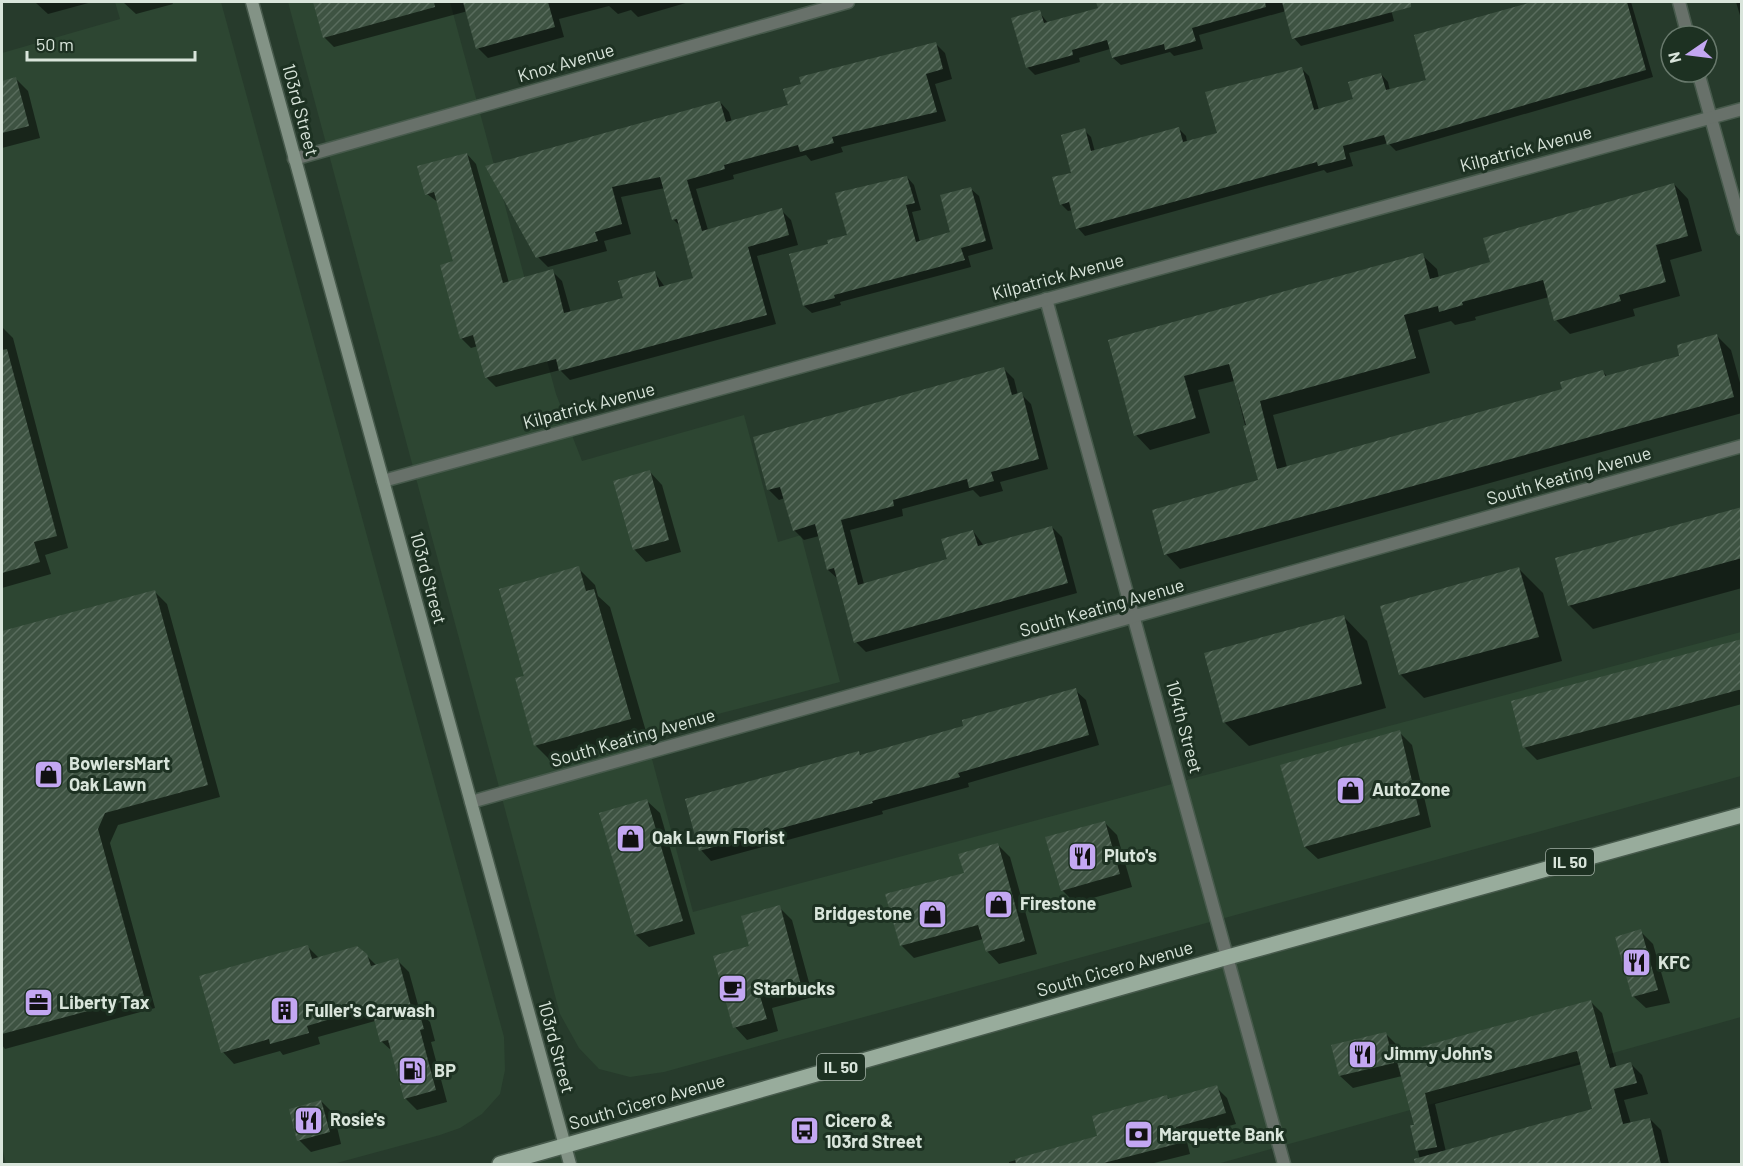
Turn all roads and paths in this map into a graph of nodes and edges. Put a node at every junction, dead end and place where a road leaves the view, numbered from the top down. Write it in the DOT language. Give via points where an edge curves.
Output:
graph roads {
  1 [pos="252,2"];
  2 [pos="848,2"];
  3 [pos="1679,2"];
  4 [pos="1685,24"];
  5 [pos="1701,84"];
  6 [pos="1742,109"];
  7 [pos="1711,117"];
  8 [pos="294,159"];
  9 [pos="1742,229"];
  10 [pos="1046,299"];
  11 [pos="1742,446"];
  12 [pos="383,480"];
  13 [pos="1135,618"];
  14 [pos="471,802"];
  15 [pos="1742,815"];
  16 [pos="1228,957"];
  17 [pos="565,1146"];
  18 [pos="500,1164"];
  19 [pos="570,1164"];
  20 [pos="1284,1164"];
  1 -- 8 [label="main road, 103rd Street"];
  2 -- 8 [label="street, Knox Avenue"];
  3 -- 4 [label="street"];
  5 -- 7 [label="street"];
  6 -- 7 [label="street, Kilpatrick Avenue"];
  7 -- 9 [label="street"];
  7 -- 10 [label="street, Kilpatrick Avenue"];
  8 -- 12 [label="main road, 103rd Street"];
  10 -- 12 [label="street, Kilpatrick Avenue"];
  10 -- 13 [label="street, 104th Street"];
  11 -- 13 [label="street, South Keating Avenue"];
  12 -- 14 [label="main road, 103rd Street"];
  13 -- 14 [label="street, South Keating Avenue"];
  13 -- 16 [label="street, 104th Street"];
  14 -- 17 [label="main road, 103rd Street"];
  15 -- 16 [label="main road, South Cicero Avenue / IL 50"];
  16 -- 17 [label="main road, South Cicero Avenue / IL 50"];
  16 -- 20 [label="street, 104th Street"];
  17 -- 18 [label="main road, South Cicero Avenue / IL 50"];
  17 -- 19 [label="main road, 103rd Street"];
}
